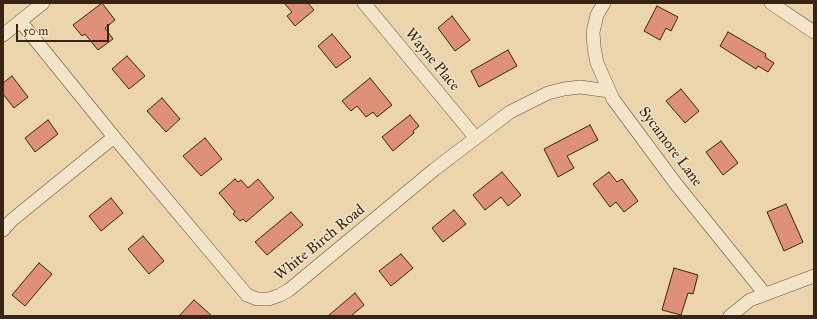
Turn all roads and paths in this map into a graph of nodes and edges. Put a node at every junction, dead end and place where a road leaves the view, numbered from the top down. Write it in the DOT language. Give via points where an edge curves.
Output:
graph roads {
  1 [pos="43,3"];
  2 [pos="364,3"];
  3 [pos="604,3"];
  4 [pos="771,3"];
  5 [pos="20,21"];
  6 [pos="814,32"];
  7 [pos="3,35"];
  8 [pos="610,91"];
  9 [pos="114,137"];
  10 [pos="475,137"];
  11 [pos="3,230"];
  12 [pos="814,276"];
  13 [pos="765,294"];
  14 [pos="730,316"];
  1 -- 5 [label="street"];
  2 -- 10 [label="street, Wayne Place"];
  3 -- 8 [label="street, Sycamore Lane" via="597,15 593,32 594,47 597,63"];
  4 -- 6 [label="street"];
  5 -- 7 [label="street"];
  5 -- 9 [label="street, White Birch Road"];
  8 -- 10 [label="street, White Birch Road" via="580,87 548,93 510,112"];
  8 -- 13 [label="street, Sycamore Lane" via="613,99 676,184"];
  9 -- 10 [label="street, White Birch Road" via="246,295 263,299 289,290"];
  9 -- 11 [label="street"];
  12 -- 13 [label="street"];
  13 -- 14 [label="street" via="750,300"];
}
